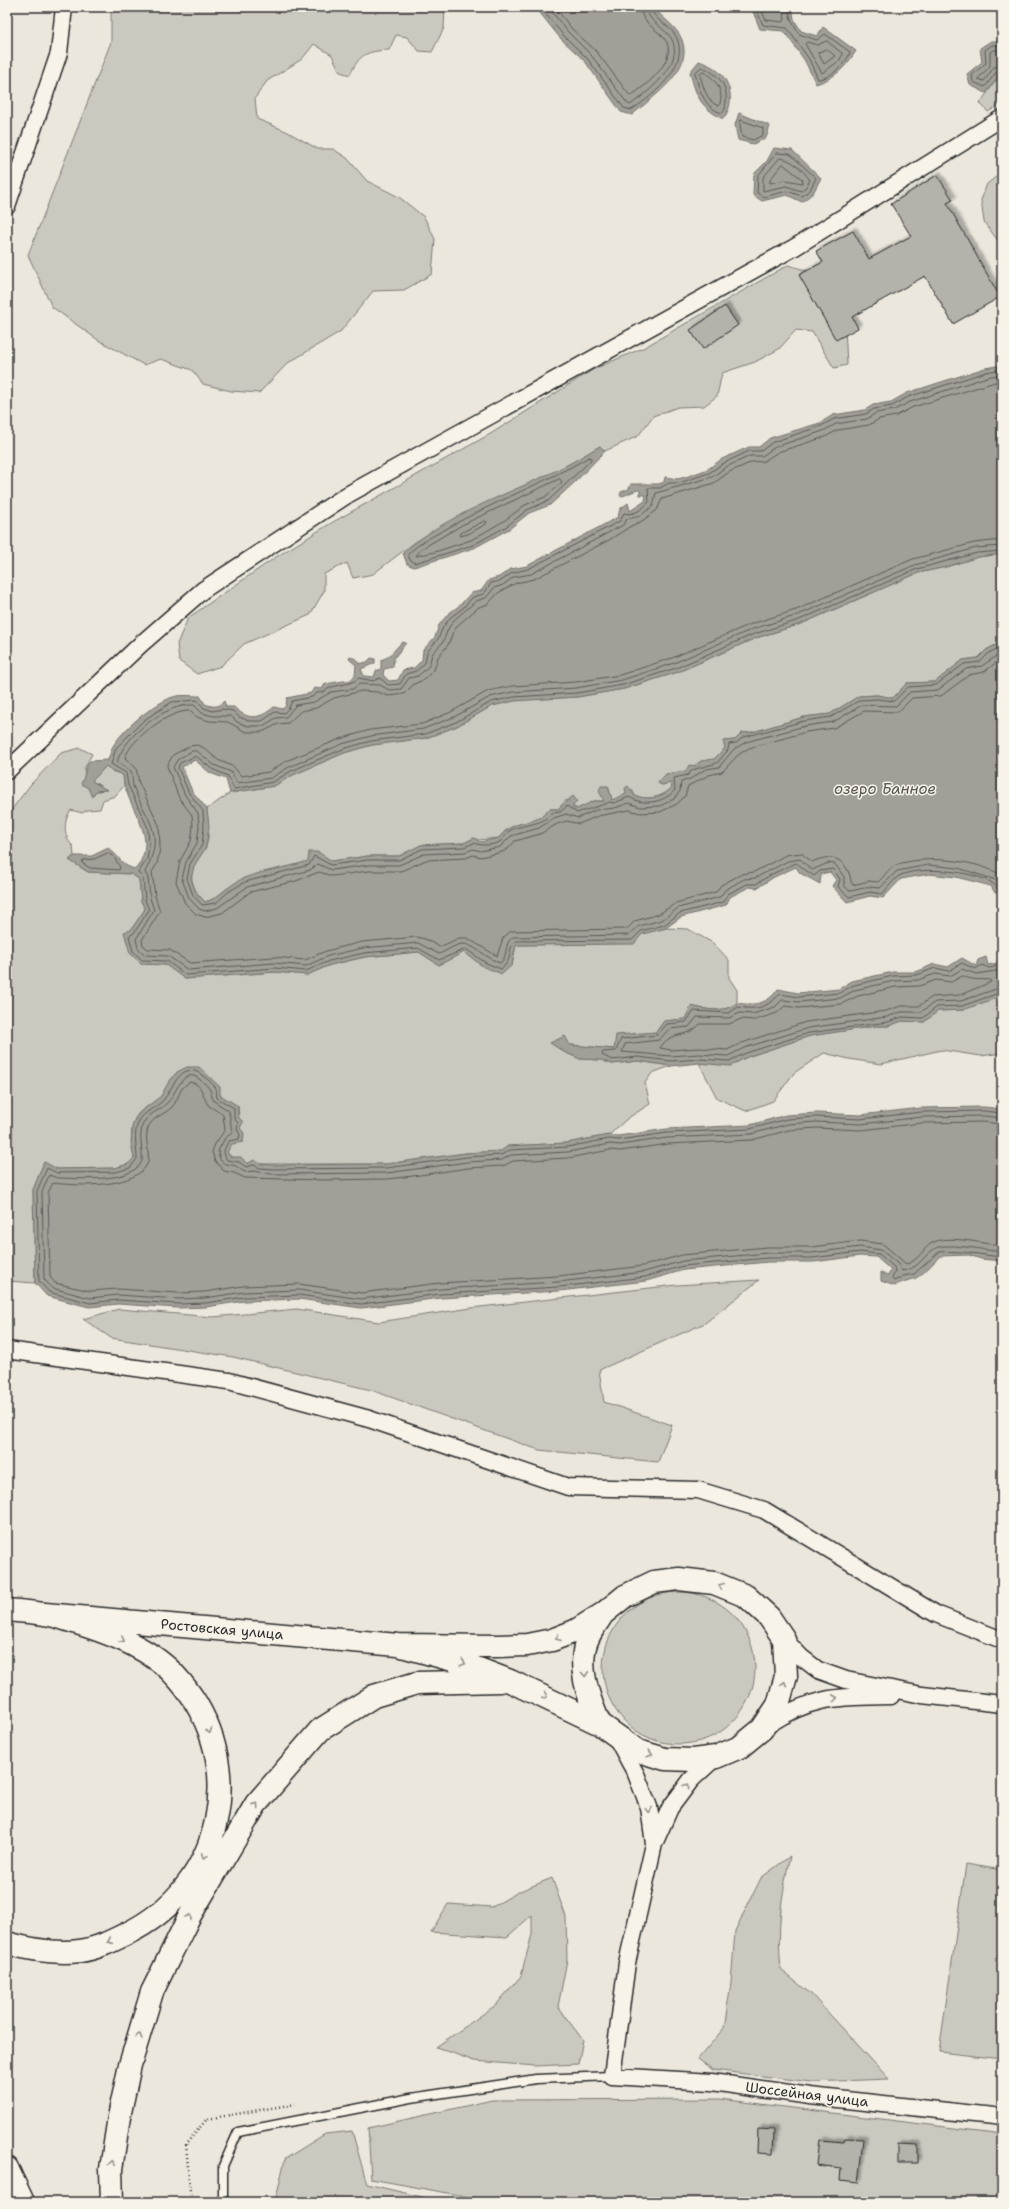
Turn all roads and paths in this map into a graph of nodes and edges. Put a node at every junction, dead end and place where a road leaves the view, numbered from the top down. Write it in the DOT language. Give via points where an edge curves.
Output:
graph roads {
  1 [pos="64,7"];
  2 [pos="1002,118"];
  3 [pos="7,206"];
  4 [pos="7,771"];
  5 [pos="7,1350"];
  6 [pos="7,1610"];
  7 [pos="604,1613"];
  8 [pos="45,1614"];
  9 [pos="784,1639"];
  10 [pos="1002,1640"];
  11 [pos="398,1645"];
  12 [pos="510,1681"];
  13 [pos="922,1695"];
  14 [pos="1002,1704"];
  15 [pos="762,1729"];
  16 [pos="608,1730"];
  17 [pos="716,1757"];
  18 [pos="654,1844"];
  19 [pos="7,1943"];
  20 [pos="612,2076"];
  21 [pos="1002,2117"];
  22 [pos="7,2168"];
  23 [pos="22,2202"];
  24 [pos="112,2202"];
  25 [pos="223,2202"];
  1 -- 3 [label="street" via="59,53"];
  2 -- 4 [label="street" via="795,247 347,495 202,590"];
  5 -- 10 [label="street" via="229,1381 369,1419 568,1487 698,1490 764,1510 936,1614"];
  6 -- 8 [label="main road"];
  9 -- 7 [label="main road, one-way" via="769,1618 746,1596 714,1583 678,1579 654,1582 625,1596"];
  7 -- 11 [label="main road, one-way" via="569,1633 552,1640 527,1645"];
  7 -- 16 [label="main road, one-way" via="588,1638 584,1659 590,1702"];
  8 -- 11 [label="main road, Ростовская улица"];
  8 -- 19 [label="main road, one-way" via="110,1634 150,1655 180,1681 204,1716 218,1756 220,1793 216,1830 198,1870 173,1902 155,1918 106,1944 81,1951 28,1949"];
  9 -- 13 [label="street" via="818,1670 846,1680"];
  15 -- 9 [label="main road, one-way" via="778,1705 786,1676"];
  11 -- 12 [label="main road, one-way" via="463,1663"];
  12 -- 16 [label="main road, one-way"];
  24 -- 12 [label="main road, one-way" via="111,2169 120,2117 130,2066 152,1992 189,1917 256,1804 320,1730 374,1696 417,1683"];
  13 -- 14 [label="street"];
  15 -- 13 [label="street, one-way" via="788,1711 835,1697"];
  15 -- 17 [label="main road" via="740,1748"];
  16 -- 17 [label="main road, one-way" via="638,1751 665,1759 692,1760"];
  16 -- 18 [label="street, one-way" via="636,1774 646,1800"];
  18 -- 17 [label="street, one-way" via="670,1808 691,1780"];
  18 -- 20 [label="street" via="627,1963"];
  20 -- 21 [label="street, Шоссейная улица" via="712,2082 810,2096"];
  20 -- 25 [label="lane" via="536,2078 411,2098 238,2132 223,2166"];
  22 -- 23 [label="main road"];
}
